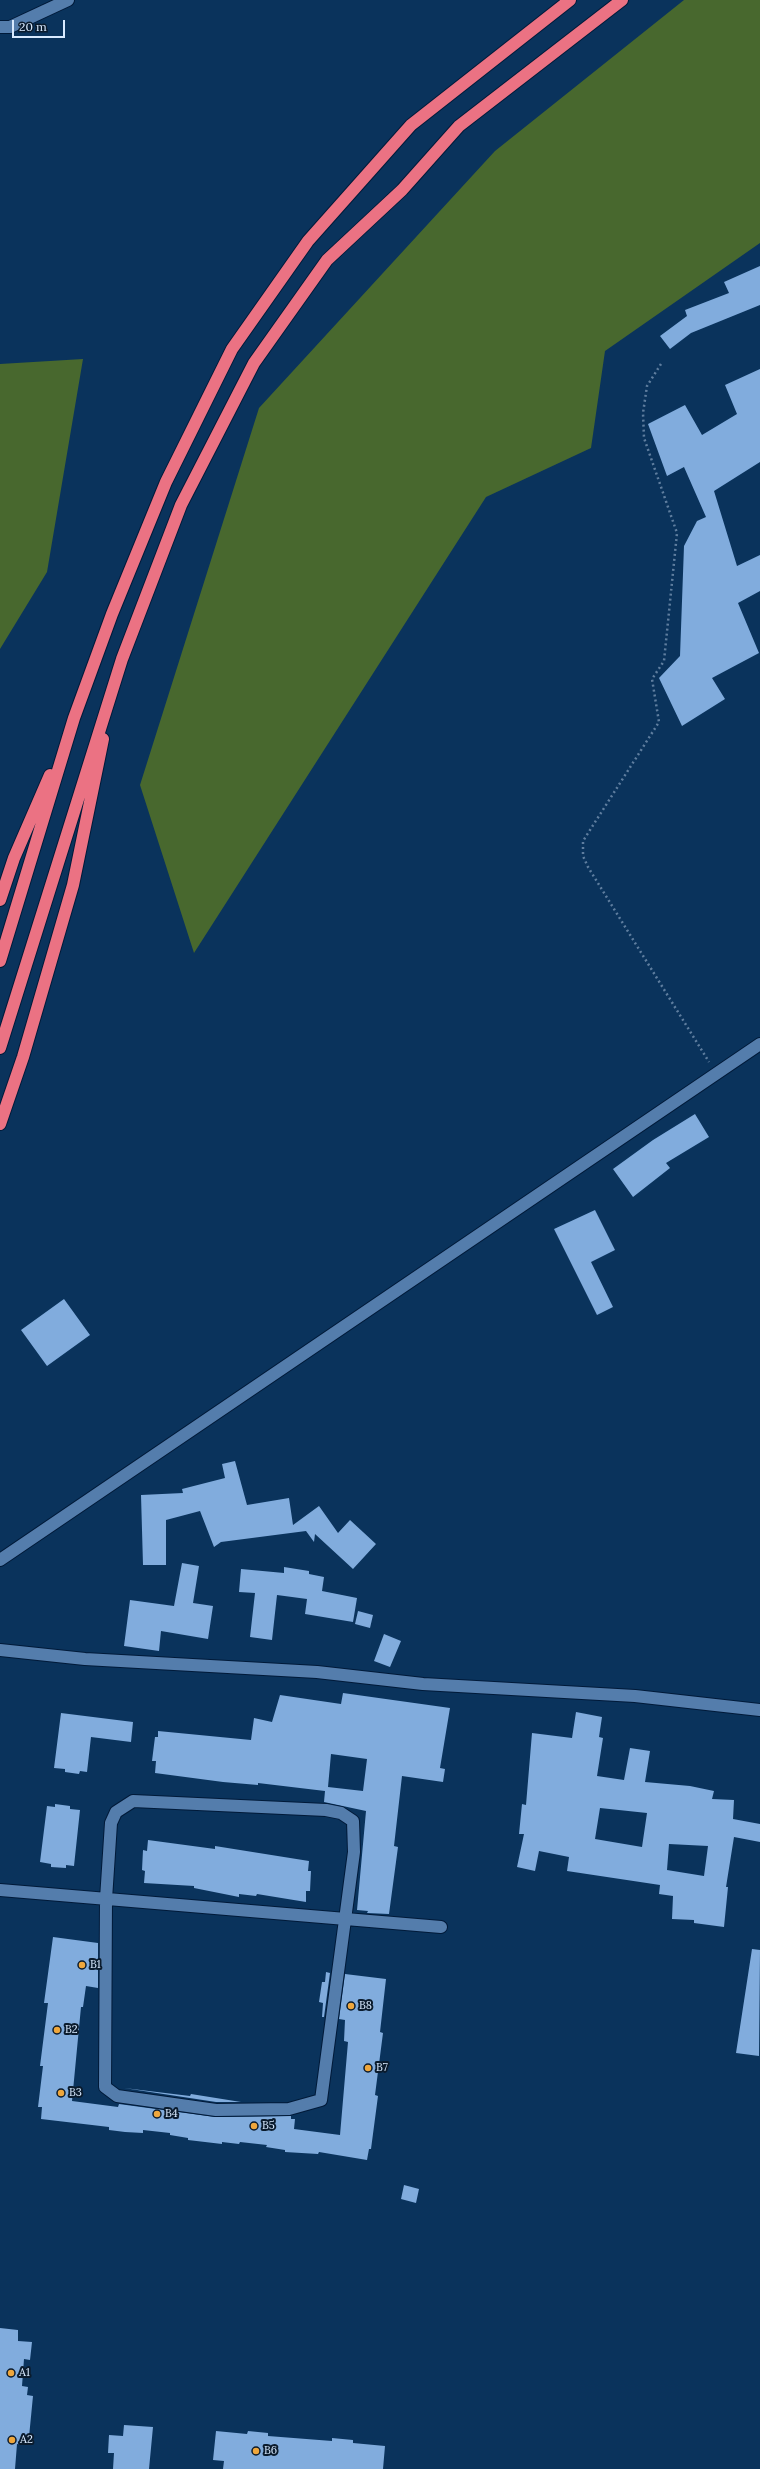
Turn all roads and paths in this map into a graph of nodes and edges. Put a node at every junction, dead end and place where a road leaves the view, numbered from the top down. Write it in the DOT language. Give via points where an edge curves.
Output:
graph roads {
  1 [pos="68,0"];
  2 [pos="570,0"];
  3 [pos="622,0"];
  4 [pos="0,27"];
  5 [pos="661,364"];
  6 [pos="112,690"];
  7 [pos="74,718"];
  8 [pos="0,900"];
  9 [pos="0,961"];
  10 [pos="760,1044"];
  11 [pos="0,1048"];
  12 [pos="716,1074"];
  13 [pos="0,1124"];
  14 [pos="0,1560"];
  15 [pos="0,1650"];
  16 [pos="760,1710"];
  17 [pos="0,1890"];
  18 [pos="106,1899"];
  19 [pos="346,1919"];
  20 [pos="441,1926"];
  1 -- 4 [label="street" via="10,27"];
  2 -- 7 [label="highway" via="411,125 308,241 232,349 166,482 112,614"];
  3 -- 6 [label="highway" via="459,126 402,190 322,266 254,364 181,504"];
  5 -- 12 [label="path" via="647,386 643,413 644,438 677,532 664,661 652,679 659,722 583,842 582,848 588,867"];
  6 -- 11 [label="highway"];
  6 -- 13 [label="highway" via="73,885 23,1057"];
  7 -- 8 [label="highway" via="14,858"];
  7 -- 9 [label="highway"];
  10 -- 12 [label="street"];
  12 -- 14 [label="street"];
  15 -- 16 [label="street" via="85,1659 317,1672 423,1684 635,1696"];
  17 -- 18 [label="street"];
  18 -- 19 [label="street"];
  18 -- 19 [label="street" via="111,1823 116,1812 133,1801 326,1810 341,1813 353,1821 354,1852"];
  18 -- 19 [label="street" via="105,2087 117,2096 216,2110 288,2109 321,2100"];
  19 -- 20 [label="street"];
}
